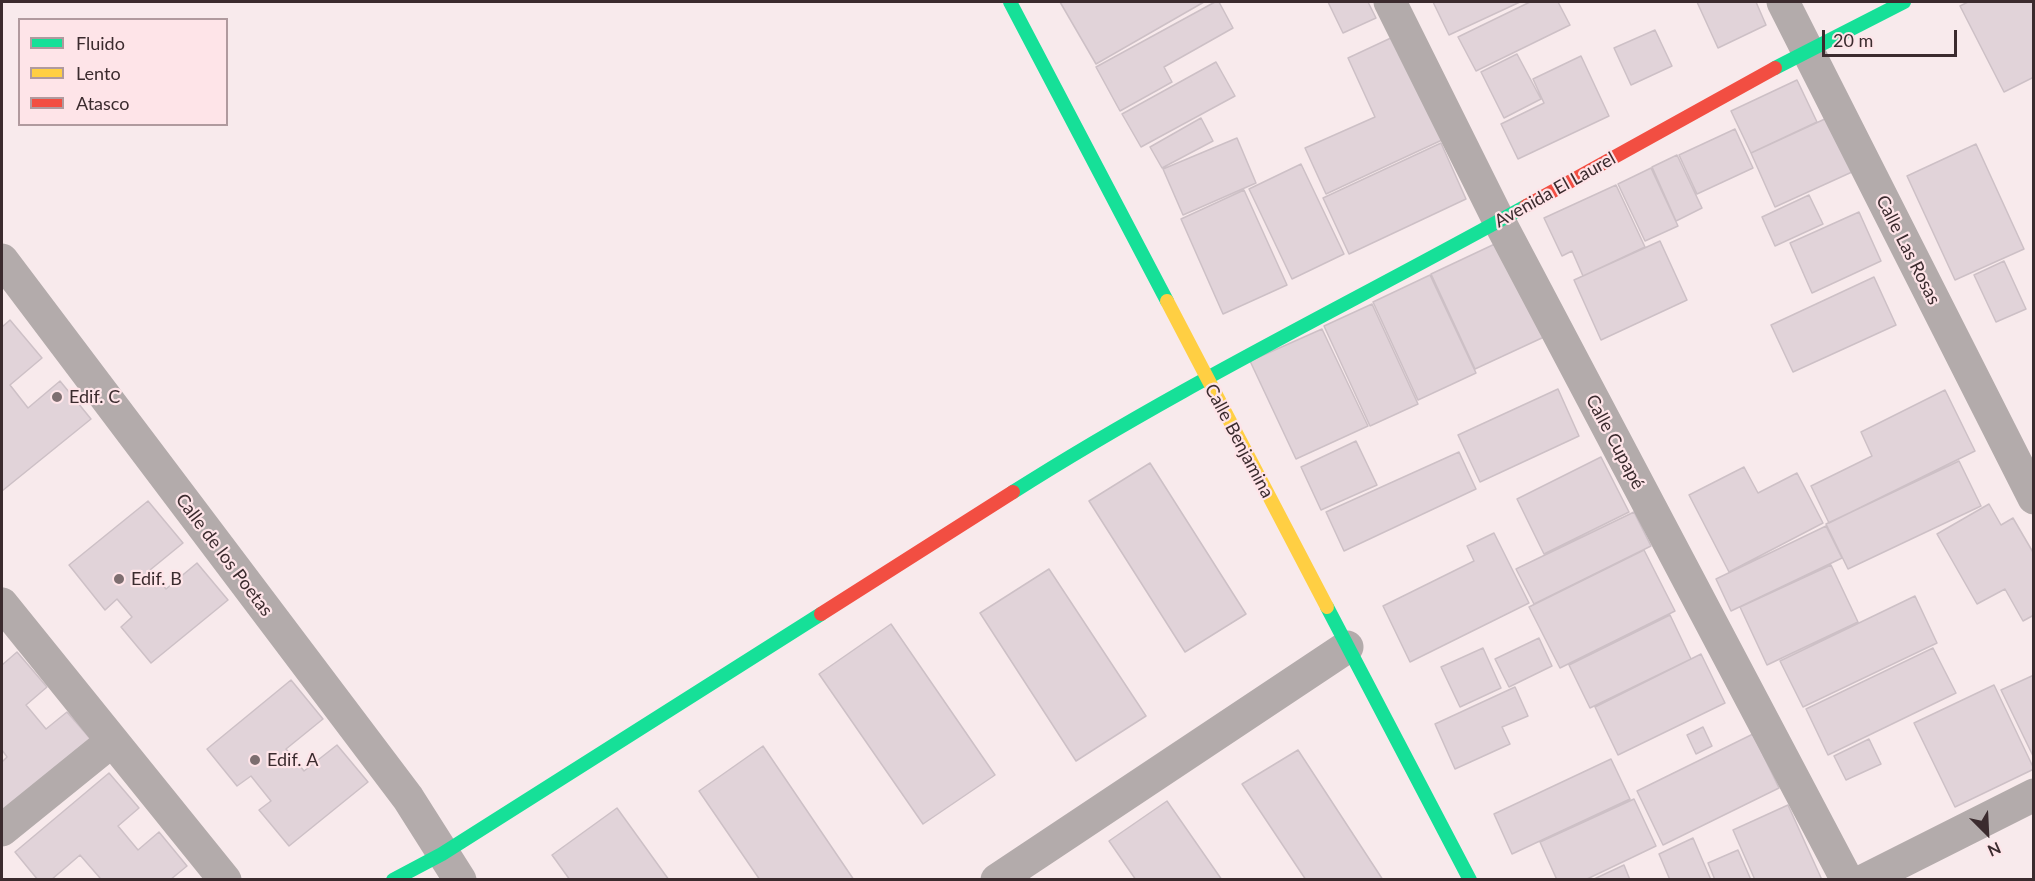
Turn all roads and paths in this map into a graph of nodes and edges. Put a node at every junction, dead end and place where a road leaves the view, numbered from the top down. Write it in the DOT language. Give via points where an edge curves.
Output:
graph roads {
  1 [pos="1010,2"];
  2 [pos="1390,2"];
  3 [pos="1783,2"];
  4 [pos="1904,2"];
  5 [pos="1807,50"];
  6 [pos="1499,221"];
  7 [pos="2,260"];
  8 [pos="1206,379"];
  9 [pos="2034,498"];
  10 [pos="3,609"];
  11 [pos="1347,647"];
  12 [pos="112,741"];
  13 [pos="2034,795"];
  14 [pos="2,830"];
  15 [pos="451,867"];
  16 [pos="225,879"];
  17 [pos="393,879"];
  18 [pos="997,879"];
  19 [pos="1470,879"];
  20 [pos="1847,879"];
  21 [pos="1866,879"];
  1 -- 8 [label="street, Calle Benjamina"];
  2 -- 6 [label="street, Calle Cupapé"];
  3 -- 5 [label="street, Calle Las Rosas"];
  4 -- 5 [label="street, Avenida El Laurel"];
  5 -- 6 [label="street, Avenida El Laurel"];
  5 -- 9 [label="street, Calle Las Rosas"];
  6 -- 8 [label="street, Avenida El Laurel"];
  6 -- 20 [label="street, Calle Cupapé"];
  7 -- 15 [label="street, Calle de los Poetas" via="408,798"];
  8 -- 11 [label="street, Calle Benjamina"];
  8 -- 15 [label="street, Avenida El Laurel" via="1059,463"];
  10 -- 12 [label="street"];
  11 -- 18 [label="street"];
  11 -- 19 [label="street, Calle Benjamina"];
  12 -- 14 [label="street"];
  12 -- 16 [label="street"];
  13 -- 21 [label="street"];
  15 -- 17 [label="street, Avenida El Laurel"];
}
